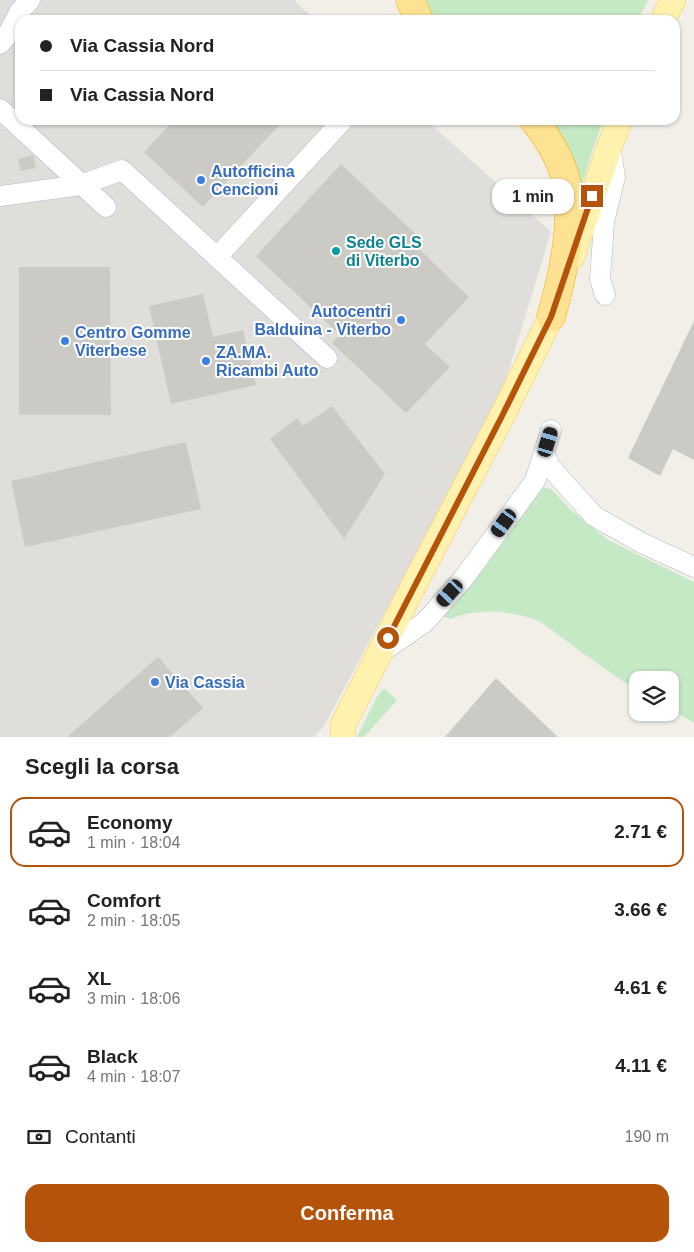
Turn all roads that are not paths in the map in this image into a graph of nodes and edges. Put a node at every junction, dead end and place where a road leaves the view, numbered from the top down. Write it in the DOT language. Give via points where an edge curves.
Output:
graph roads {
  1 [pos="410,0"];
  2 [pos="24,4"];
  3 [pos="418,15"];
  4 [pos="15,21"];
  5 [pos="0,23"];
  6 [pos="0,44"];
  7 [pos="0,109"];
  8 [pos="15,123"];
  9 [pos="17,125"];
  10 [pos="338,125"];
  11 [pos="537,125"];
  12 [pos="618,125"];
  13 [pos="610,145"];
  14 [pos="80,185"];
  15 [pos="0,196"];
  16 [pos="106,207"];
  17 [pos="217,257"];
  18 [pos="605,295"];
  19 [pos="551,317"];
  20 [pos="327,358"];
  21 [pos="551,430"];
  22 [pos="544,454"];
  23 [pos="694,567"];
  24 [pos="380,653"];
  25 [pos="337,733"];
  1 -- 3 [label="highway"];
  2 -- 5 [label="street"];
  4 -- 6 [label="street"];
  7 -- 8 [label="street"];
  9 -- 14 [label="street"];
  10 -- 17 [label="street"];
  11 -- 19 [label="highway" via="554,150 566,181 566,250"];
  12 -- 13 [label="main road"];
  13 -- 18 [label="street" via="615,177 604,222 600,279"];
  13 -- 19 [label="main road"];
  14 -- 15 [label="street"];
  14 -- 16 [label="street"];
  14 -- 17 [label="street" via="122,170"];
  17 -- 20 [label="street"];
  19 -- 24 [label="main road"];
  21 -- 22 [label="street"];
  22 -- 23 [label="street" via="551,468 594,516"];
  22 -- 24 [label="street" via="535,481 463,579 425,622"];
  24 -- 25 [label="main road"];
}
